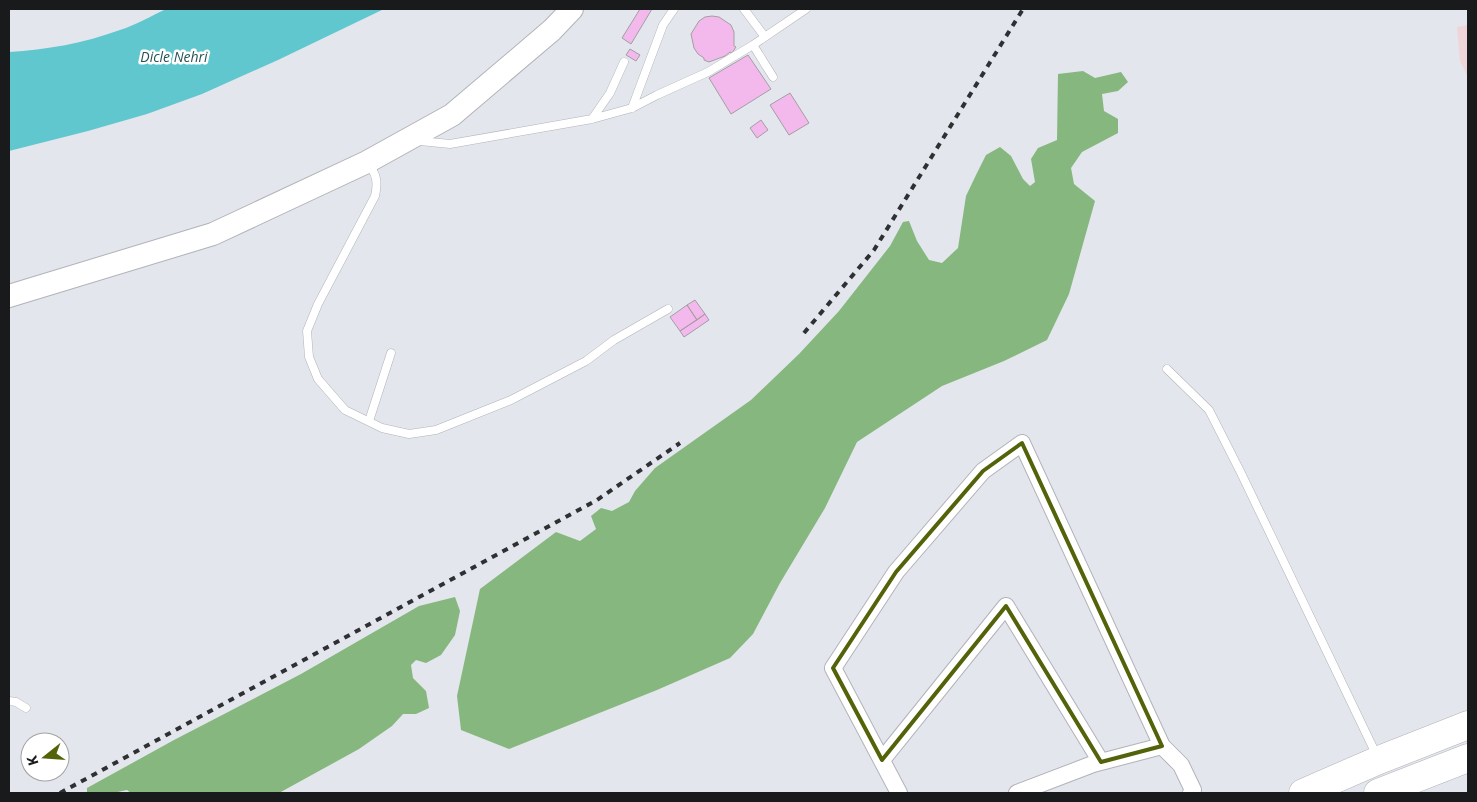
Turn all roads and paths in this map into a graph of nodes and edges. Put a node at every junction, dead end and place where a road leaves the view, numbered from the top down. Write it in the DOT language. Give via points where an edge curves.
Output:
graph roads {
  1 [pos="572,9"];
  2 [pos="674,9"];
  3 [pos="744,9"];
  4 [pos="806,9"];
  5 [pos="765,37"];
  6 [pos="754,45"];
  7 [pos="624,62"];
  8 [pos="773,77"];
  9 [pos="632,108"];
  10 [pos="592,119"];
  11 [pos="408,139"];
  12 [pos="367,162"];
  13 [pos="9,296"];
  14 [pos="668,309"];
  15 [pos="391,353"];
  16 [pos="1167,369"];
  17 [pos="369,422"];
  18 [pos="9,701"];
  19 [pos="26,708"];
  20 [pos="1468,725"];
  21 [pos="1162,746"];
  22 [pos="1468,758"];
  23 [pos="882,760"];
  24 [pos="1379,760"];
  25 [pos="1101,762"];
  26 [pos="1410,787"];
  27 [pos="899,793"];
  28 [pos="1017,793"];
  29 [pos="1191,793"];
  30 [pos="1303,793"];
  31 [pos="1378,793"];
  1 -- 11 [label="street" via="452,115"];
  2 -- 9 [label="lane" via="663,25"];
  3 -- 5 [label="lane"];
  4 -- 5 [label="lane"];
  5 -- 6 [label="lane"];
  6 -- 8 [label="lane"];
  6 -- 9 [label="lane" via="708,72"];
  7 -- 10 [label="lane" via="610,93"];
  9 -- 10 [label="lane"];
  10 -- 11 [label="lane" via="450,144"];
  11 -- 12 [label="street"];
  12 -- 13 [label="street" via="213,234"];
  12 -- 17 [label="lane" via="378,184 375,196 307,331 309,356 318,379 345,410"];
  14 -- 17 [label="lane" via="614,340 575,368 511,400 436,430 409,434"];
  15 -- 17 [label="lane"];
  16 -- 24 [label="lane" via="1209,410"];
  18 -- 19 [label="lane"];
  20 -- 24 [label="highway"];
  21 -- 23 [label="street" via="1022,444 983,471 896,572 833,668"];
  21 -- 25 [label="street"];
  21 -- 29 [label="street" via="1181,765 1193,790"];
  22 -- 26 [label="highway"];
  23 -- 25 [label="street" via="1006,606"];
  23 -- 27 [label="street"];
  24 -- 30 [label="highway"];
  25 -- 28 [label="street"];
  26 -- 31 [label="highway"];
}
